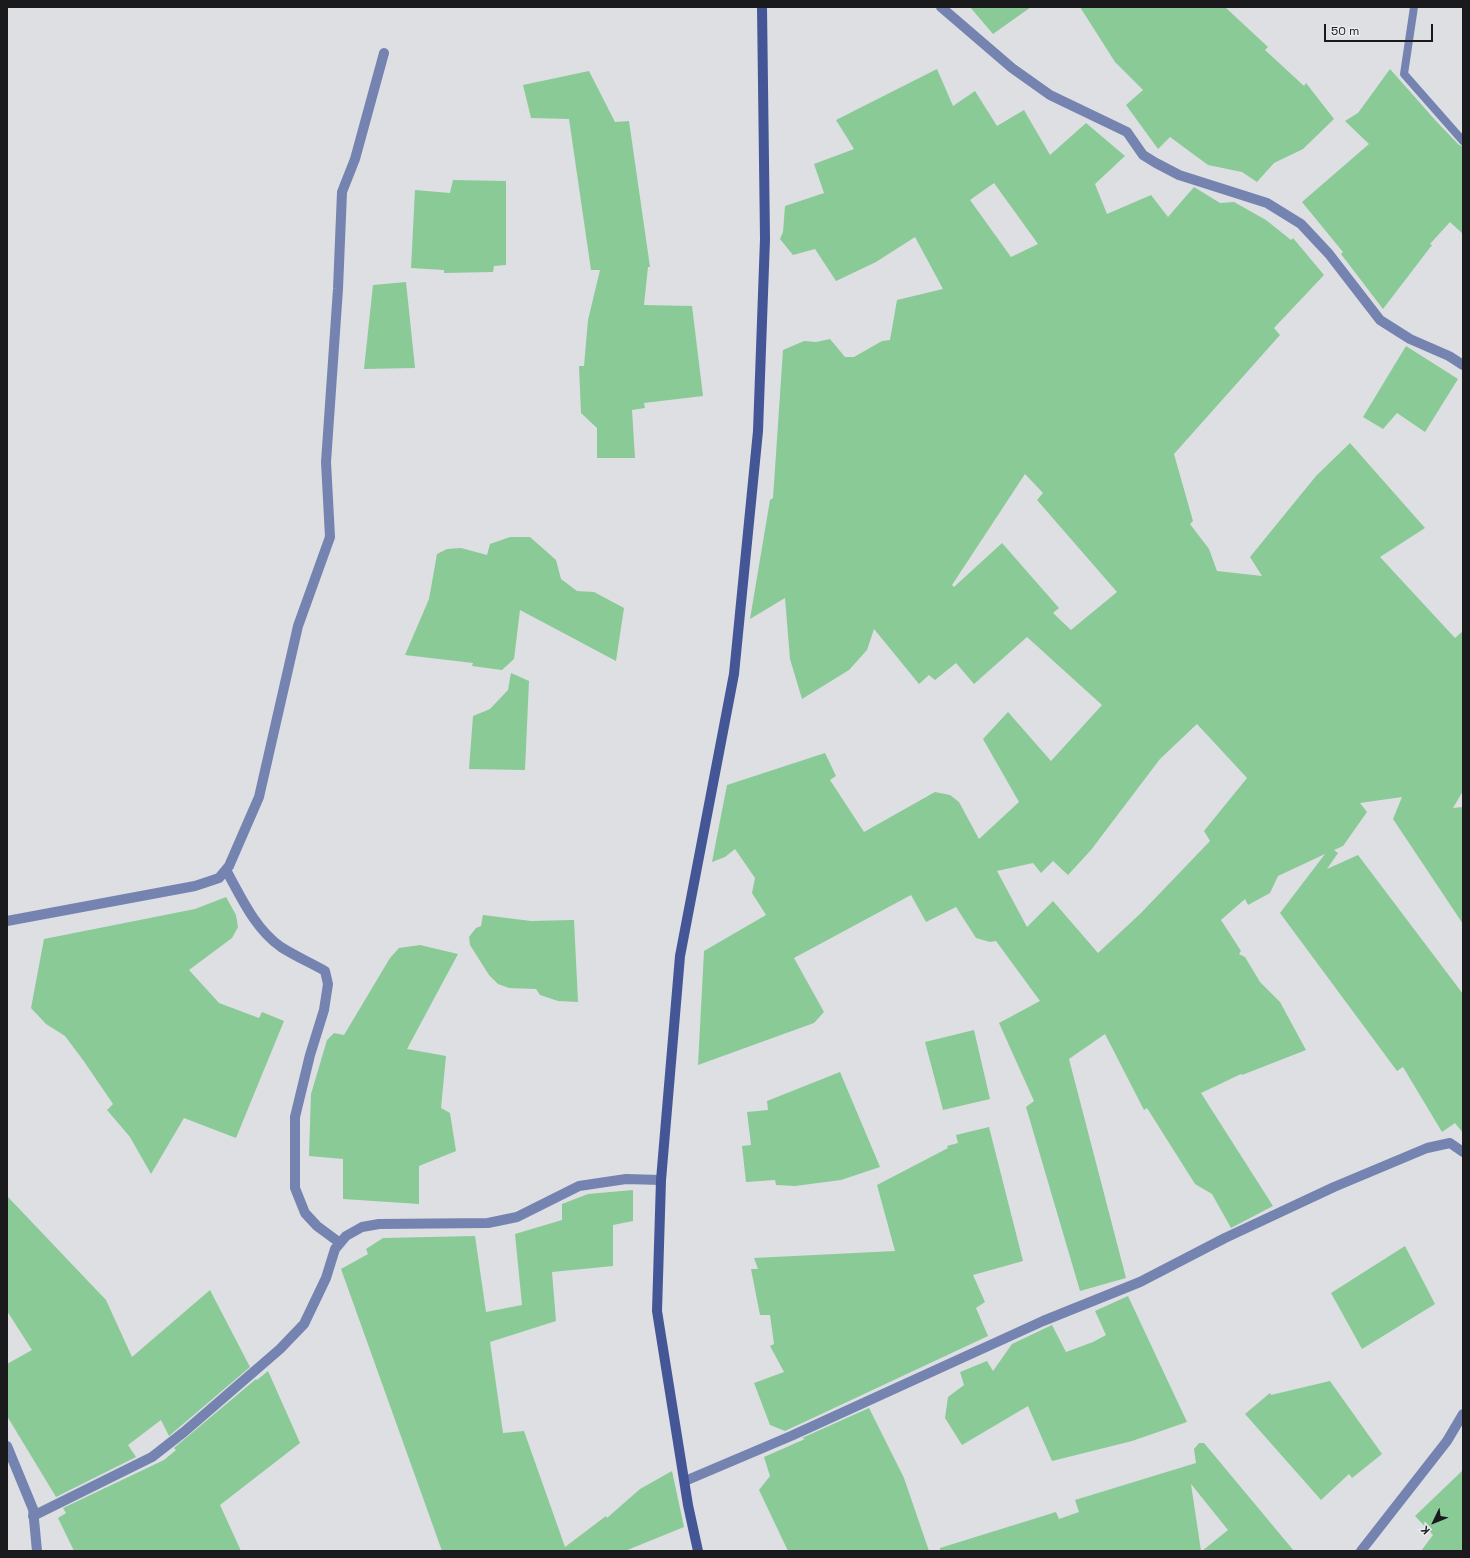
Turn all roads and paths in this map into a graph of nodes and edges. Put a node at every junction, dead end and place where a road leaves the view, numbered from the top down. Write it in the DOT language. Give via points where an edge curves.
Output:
graph roads {
  1 [pos="762,7"];
  2 [pos="941,7"];
  3 [pos="1414,7"];
  4 [pos="384,53"];
  5 [pos="1463,142"];
  6 [pos="1463,364"];
  7 [pos="226,870"];
  8 [pos="7,921"];
  9 [pos="1463,1152"];
  10 [pos="661,1180"];
  11 [pos="340,1243"];
  12 [pos="1463,1414"];
  13 [pos="7,1446"];
  14 [pos="685,1481"];
  15 [pos="33,1516"];
  16 [pos="37,1551"];
  17 [pos="698,1551"];
  18 [pos="1361,1551"];
  1 -- 10 [label="street" via="765,239 758,431 734,674 680,956"];
  2 -- 6 [label="street" via="1012,68 1050,95 1127,132 1143,155 1156,163 1179,175 1267,203 1301,224 1329,254 1380,320 1410,339"];
  3 -- 5 [label="lane" via="1404,74"];
  4 -- 7 [label="street" via="355,159 342,192 326,462 330,537 298,626 259,797"];
  7 -- 8 [label="street" via="219,878 195,886"];
  7 -- 11 [label="street" via="251,915 266,933 281,947 325,971 328,984 324,1010 295,1118 296,1188 305,1213 317,1226"];
  9 -- 14 [label="street" via="1450,1143 1427,1148 1341,1184 1225,1238 1140,1282 1043,1321 791,1436"];
  10 -- 11 [label="street" via="626,1179 579,1186 517,1217 488,1223 379,1224 362,1227 346,1236"];
  10 -- 14 [label="street" via="657,1311"];
  11 -- 15 [label="street" via="335,1249 326,1278 304,1324 280,1349 152,1457"];
  12 -- 18 [label="street" via="1447,1441"];
  13 -- 15 [label="street" via="33,1509"];
  14 -- 17 [label="street"];
  15 -- 16 [label="street"];
}
